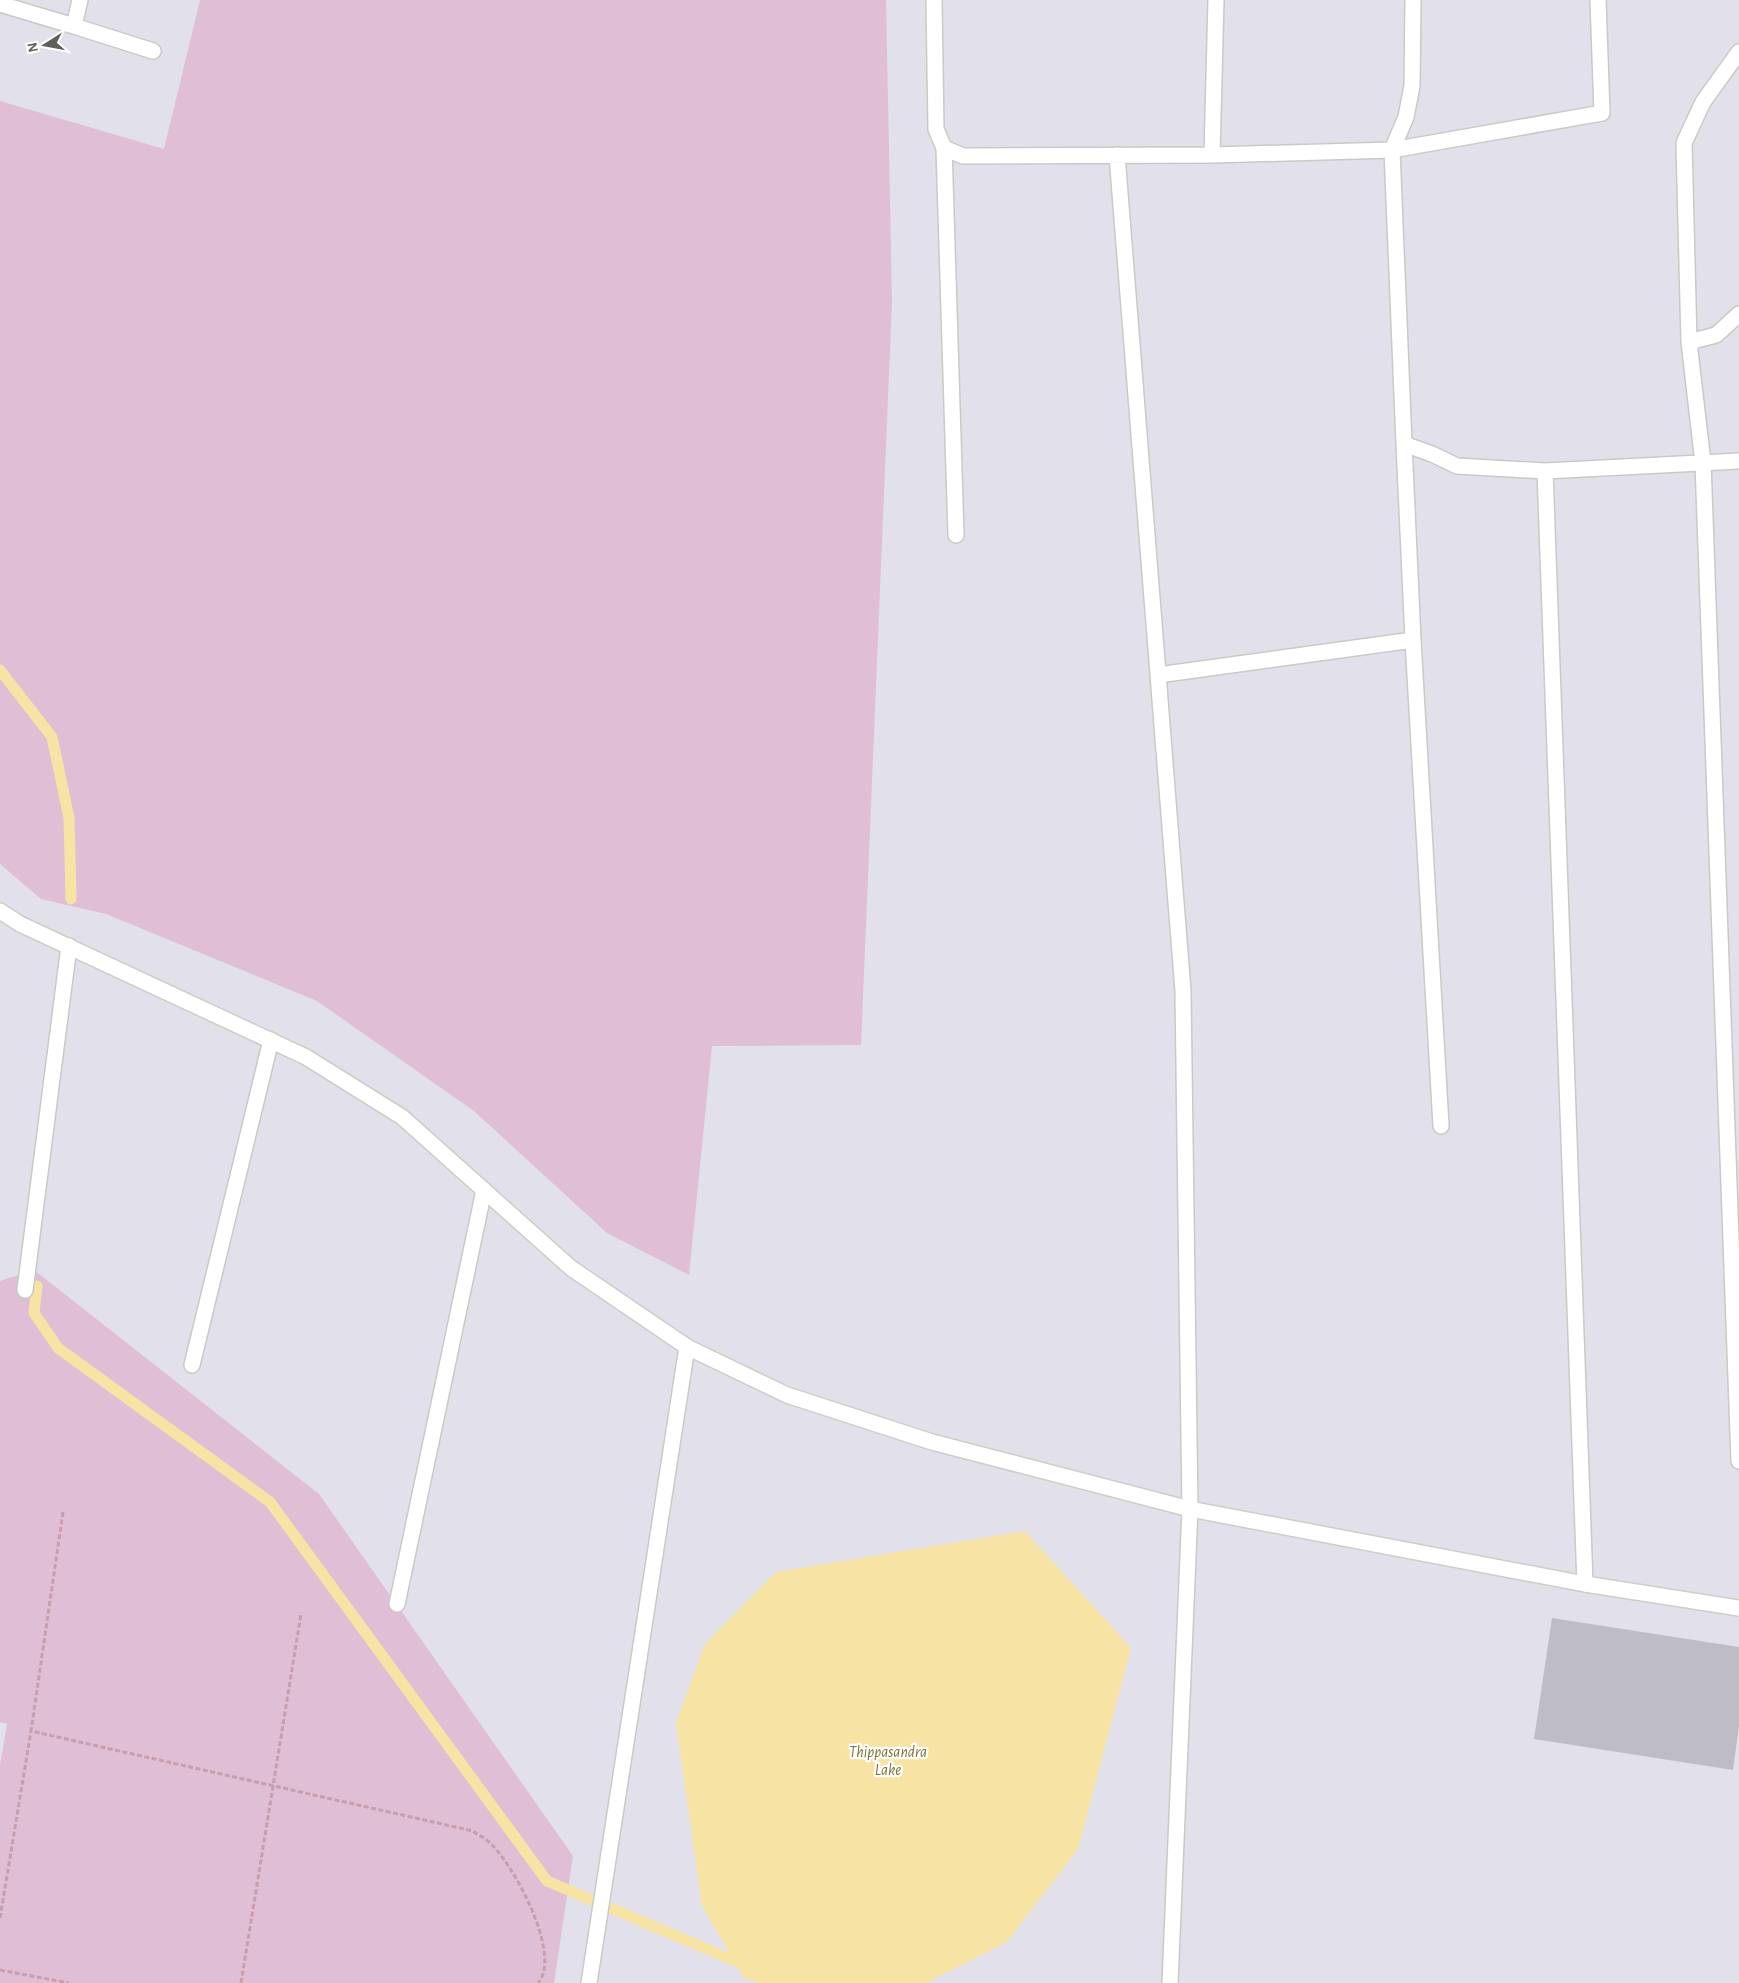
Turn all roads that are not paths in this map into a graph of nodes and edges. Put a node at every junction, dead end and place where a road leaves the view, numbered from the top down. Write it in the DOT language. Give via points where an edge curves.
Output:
graph roads {
  1 [pos="80,0"];
  2 [pos="934,0"];
  3 [pos="1216,0"];
  4 [pos="1413,0"];
  5 [pos="1598,0"];
  6 [pos="0,4"];
  7 [pos="74,26"];
  8 [pos="153,52"];
  9 [pos="1739,52"];
  10 [pos="944,148"];
  11 [pos="1392,150"];
  12 [pos="1117,155"];
  13 [pos="1212,155"];
  14 [pos="1739,314"];
  15 [pos="1689,342"];
  16 [pos="1404,444"];
  17 [pos="1739,461"];
  18 [pos="1703,463"];
  19 [pos="1545,471"];
  20 [pos="956,535"];
  21 [pos="1413,640"];
  22 [pos="1158,675"];
  23 [pos="0,911"];
  24 [pos="69,946"];
  25 [pos="271,1040"];
  26 [pos="1441,1126"];
  27 [pos="484,1190"];
  28 [pos="25,1290"];
  29 [pos="687,1347"];
  30 [pos="192,1365"];
  31 [pos="1739,1461"];
  32 [pos="1190,1509"];
  33 [pos="1585,1584"];
  34 [pos="397,1604"];
  35 [pos="1739,1608"];
  36 [pos="589,1983"];
  37 [pos="1170,1983"];
  1 -- 7 [label="street"];
  2 -- 10 [label="street" via="936,128"];
  3 -- 13 [label="street"];
  4 -- 11 [label="street" via="1412,86 1406,117"];
  5 -- 11 [label="street" via="1602,113"];
  6 -- 7 [label="street"];
  7 -- 8 [label="street"];
  9 -- 15 [label="street" via="1703,102 1684,143"];
  10 -- 12 [label="street" via="963,156"];
  10 -- 20 [label="street"];
  11 -- 13 [label="street"];
  11 -- 16 [label="street"];
  12 -- 13 [label="street"];
  12 -- 22 [label="street"];
  14 -- 15 [label="street" via="1716,335"];
  15 -- 18 [label="street"];
  16 -- 19 [label="street" via="1457,466"];
  16 -- 21 [label="street"];
  17 -- 18 [label="street"];
  18 -- 19 [label="street"];
  18 -- 31 [label="street"];
  19 -- 33 [label="street"];
  21 -- 22 [label="street"];
  21 -- 26 [label="street"];
  22 -- 32 [label="street" via="1183,991"];
  23 -- 24 [label="street" via="20,924"];
  24 -- 25 [label="street"];
  24 -- 28 [label="street"];
  25 -- 27 [label="street" via="306,1057 402,1117"];
  25 -- 30 [label="street"];
  27 -- 29 [label="street" via="571,1268"];
  27 -- 34 [label="street"];
  29 -- 32 [label="street" via="787,1395 932,1442"];
  29 -- 36 [label="street"];
  32 -- 33 [label="street"];
  32 -- 37 [label="street"];
  33 -- 35 [label="street"];
}
